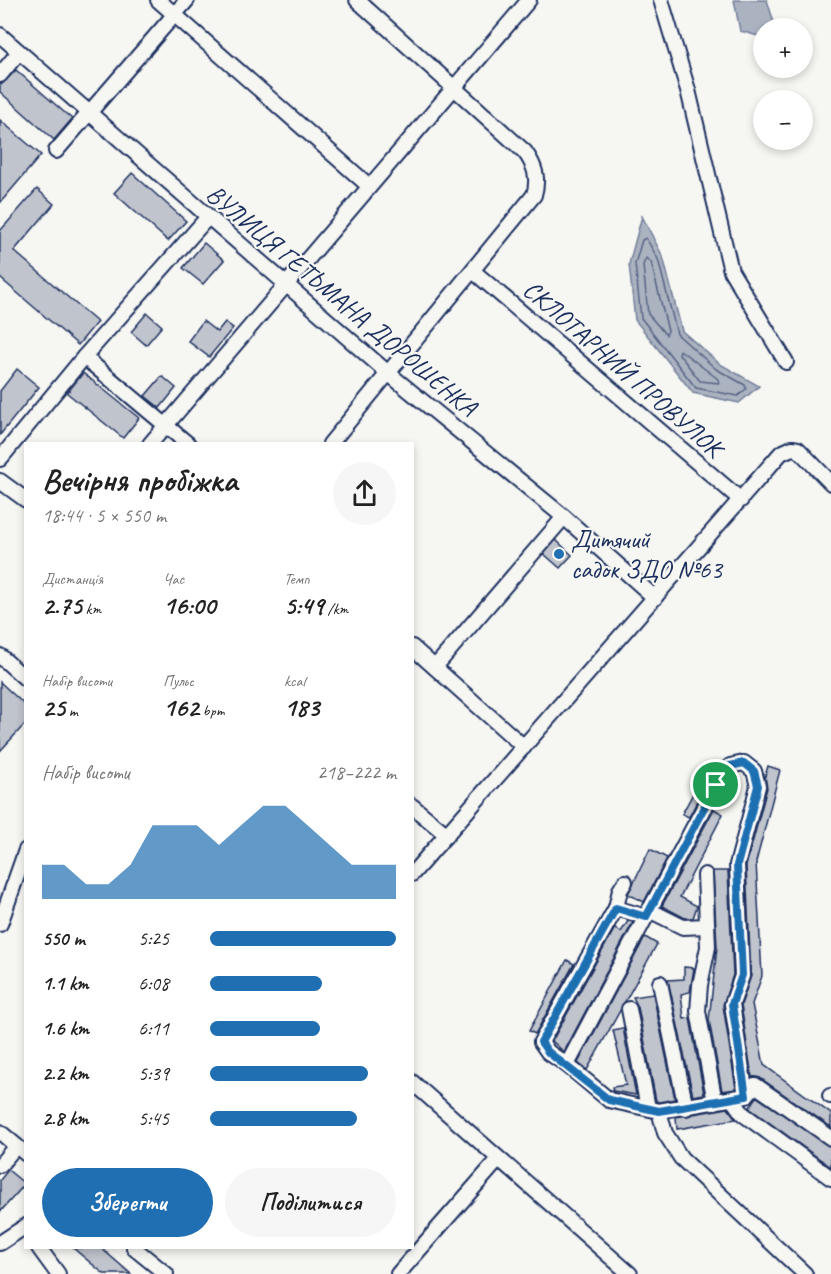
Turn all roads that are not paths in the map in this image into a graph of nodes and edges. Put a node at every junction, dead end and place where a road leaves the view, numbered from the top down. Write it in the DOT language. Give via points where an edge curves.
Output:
graph roads {
  1 [pos="158,0"];
  2 [pos="187,0"];
  3 [pos="357,0"];
  4 [pos="529,0"];
  5 [pos="661,0"];
  6 [pos="174,15"];
  7 [pos="0,35"];
  8 [pos="19,52"];
  9 [pos="0,75"];
  10 [pos="454,86"];
  11 [pos="89,113"];
  12 [pos="56,151"];
  13 [pos="369,186"];
  14 [pos="208,217"];
  15 [pos="473,271"];
  16 [pos="285,285"];
  17 [pos="84,357"];
  18 [pos="786,362"];
  19 [pos="388,374"];
  20 [pos="167,425"];
  21 [pos="152,442"];
  22 [pos="186,442"];
  23 [pos="332,442"];
  24 [pos="0,459"];
  25 [pos="0,481"];
  26 [pos="831,483"];
  27 [pos="24,499"];
  28 [pos="741,500"];
  29 [pos="564,517"];
  30 [pos="655,598"];
  31 [pos="414,649"];
  32 [pos="0,656"];
  33 [pos="435,668"];
  34 [pos="24,677"];
  35 [pos="524,747"];
  36 [pos="414,808"];
  37 [pos="447,835"];
  38 [pos="24,856"];
  39 [pos="414,872"];
  40 [pos="705,876"];
  41 [pos="625,882"];
  42 [pos="616,908"];
  43 [pos="647,914"];
  44 [pos="0,924"];
  45 [pos="707,926"];
  46 [pos="660,983"];
  47 [pos="629,1009"];
  48 [pos="567,1065"];
  49 [pos="414,1084"];
  50 [pos="746,1096"];
  51 [pos="732,1099"];
  52 [pos="715,1102"];
  53 [pos="686,1108"];
  54 [pos="653,1110"];
  55 [pos="0,1132"];
  56 [pos="831,1138"];
  57 [pos="21,1150"];
  58 [pos="498,1160"];
  59 [pos="0,1165"];
  60 [pos="831,1178"];
  61 [pos="24,1228"];
  62 [pos="0,1243"];
  63 [pos="40,1249"];
  64 [pos="135,1249"];
  65 [pos="55,1273"];
  66 [pos="166,1274"];
  67 [pos="398,1274"];
  68 [pos="630,1274"];
  69 [pos="805,1274"];
  1 -- 6 [label="street"];
  2 -- 6 [label="street"];
  3 -- 10 [label="street"];
  4 -- 10 [label="street"];
  5 -- 18 [label="street" via="688,90 731,271"];
  6 -- 11 [label="street"];
  6 -- 13 [label="street"];
  7 -- 8 [label="street, ВУЛИЦЯ ГЕТЬМАНА ДОРОШЕНКА"];
  8 -- 9 [label="street"];
  8 -- 11 [label="street, ВУЛИЦЯ ГЕТЬМАНА ДОРОШЕНКА"];
  10 -- 13 [label="street"];
  10 -- 15 [label="street" via="525,152 536,175 534,195"];
  11 -- 12 [label="street"];
  11 -- 14 [label="street, ВУЛИЦЯ ГЕТЬМАНА ДОРОШЕНКА"];
  13 -- 16 [label="street"];
  14 -- 16 [label="street, ВУЛИЦЯ ГЕТЬМАНА ДОРОШЕНКА"];
  14 -- 17 [label="street"];
  15 -- 19 [label="street"];
  15 -- 28 [label="street, СКЛОТАРНИЙ ПРОВУЛОК"];
  16 -- 19 [label="street, ВУЛИЦЯ ГЕТЬМАНА ДОРОШЕНКА"];
  16 -- 20 [label="street"];
  17 -- 20 [label="street"];
  17 -- 24 [label="street"];
  19 -- 23 [label="street"];
  19 -- 29 [label="street, ВУЛИЦЯ ГЕТЬМАНА ДОРОШЕНКА"];
  20 -- 21 [label="street"];
  20 -- 22 [label="street"];
  25 -- 27 [label="street"];
  26 -- 28 [label="street" via="792,448 781,453"];
  28 -- 30 [label="street"];
  29 -- 30 [label="street, ВУЛИЦЯ ГЕТЬМАНА ДОРОШЕНКА"];
  29 -- 33 [label="street"];
  30 -- 35 [label="street"];
  31 -- 33 [label="street"];
  32 -- 34 [label="street"];
  33 -- 35 [label="street"];
  35 -- 37 [label="street"];
  36 -- 37 [label="street"];
  37 -- 39 [label="street"];
  38 -- 44 [label="street"];
  40 -- 45 [label="street"];
  41 -- 42 [label="street"];
  42 -- 43 [label="street"];
  42 -- 48 [label="street" via="541,1042"];
  43 -- 45 [label="street" via="684,927"];
  43 -- 48 [label="street"];
  43 -- 50 [label="street" via="716,785 730,766 744,763 754,771 758,786 737,865 742,975 732,1004"];
  45 -- 52 [label="street" via="708,947 698,1011"];
  46 -- 53 [label="street"];
  47 -- 54 [label="street"];
  48 -- 54 [label="street" via="609,1100"];
  49 -- 58 [label="street"];
  50 -- 51 [label="street"];
  50 -- 56 [label="street" via="755,1085"];
  51 -- 52 [label="street"];
  51 -- 60 [label="street" via="743,1114"];
  52 -- 53 [label="street"];
  53 -- 54 [label="street"];
  54 -- 69 [label="street" via="681,1158"];
  55 -- 57 [label="street"];
  57 -- 59 [label="street"];
  58 -- 67 [label="street"];
  58 -- 68 [label="street"];
  61 -- 62 [label="street"];
  63 -- 65 [label="street"];
  64 -- 66 [label="street"];
}
